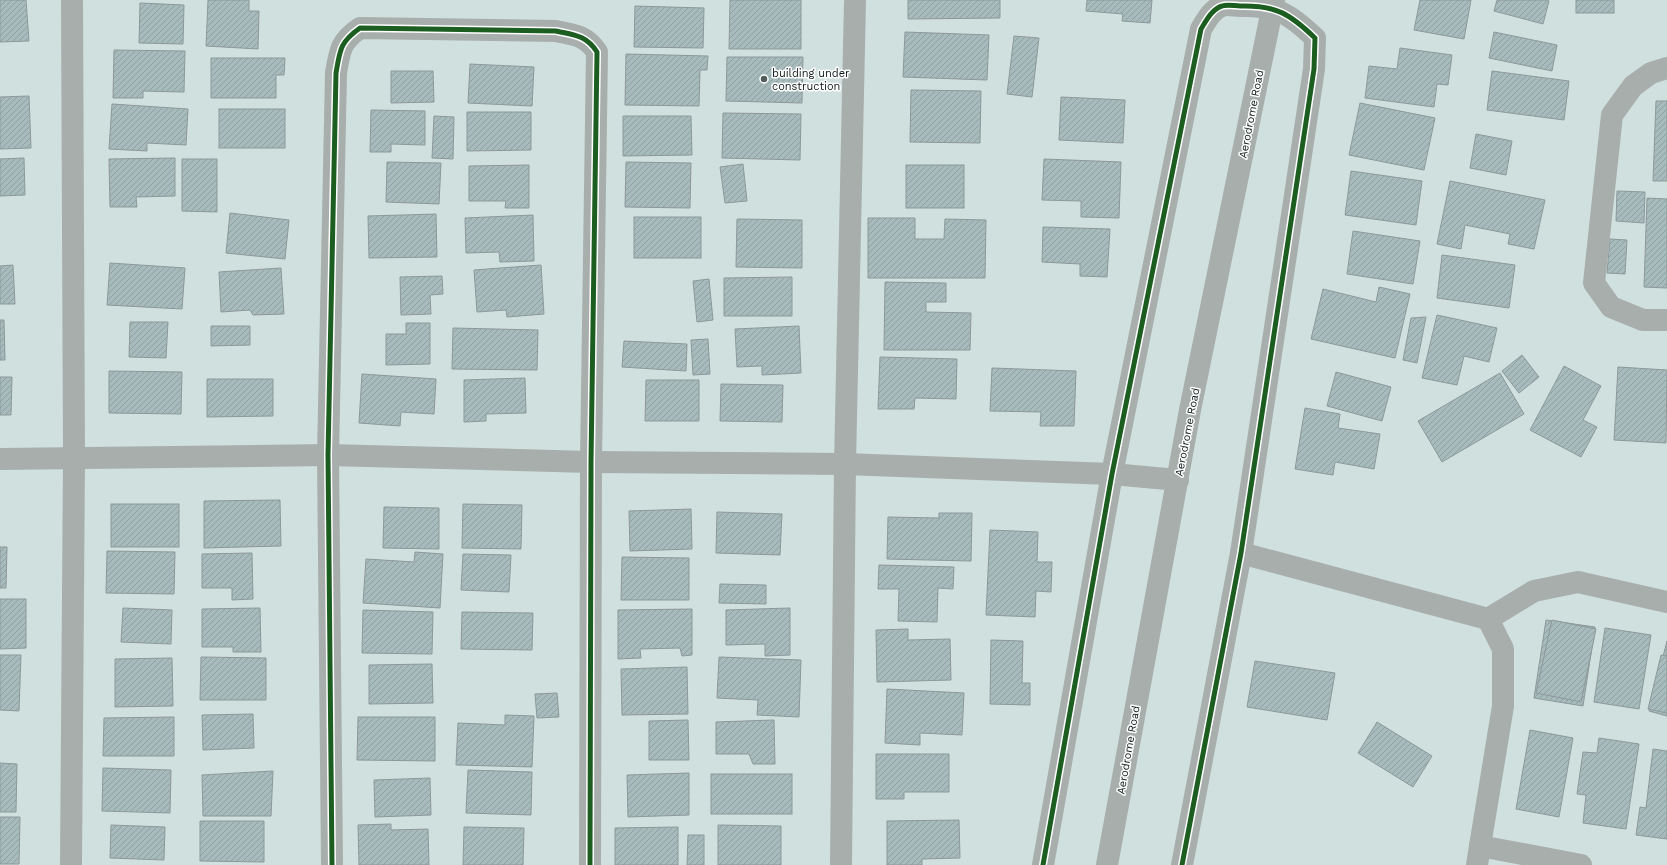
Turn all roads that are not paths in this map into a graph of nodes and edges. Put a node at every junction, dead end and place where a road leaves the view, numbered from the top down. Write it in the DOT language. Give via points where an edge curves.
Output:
graph roads {
  1 [pos="72,0"];
  2 [pos="855,0"];
  3 [pos="1273,4"];
  4 [pos="1667,68"];
  5 [pos="1667,320"];
  6 [pos="328,456"];
  7 [pos="74,458"];
  8 [pos="0,459"];
  9 [pos="591,462"];
  10 [pos="845,464"];
  11 [pos="1112,474"];
  12 [pos="1178,480"];
  13 [pos="1241,553"];
  14 [pos="1667,602"];
  15 [pos="1488,619"];
  16 [pos="1479,855"];
  17 [pos="71,865"];
  18 [pos="332,865"];
  19 [pos="590,865"];
  20 [pos="841,865"];
  21 [pos="1043,865"];
  22 [pos="1107,865"];
  23 [pos="1182,865"];
  24 [pos="1581,865"];
  1 -- 7 [label="street"];
  2 -- 10 [label="street"];
  3 -- 11 [label="street" via="1222,6 1208,16 1201,29"];
  3 -- 12 [label="street, Aerodrome Road"];
  3 -- 13 [label="street" via="1315,38 1314,69"];
  4 -- 5 [label="street" via="1651,73 1632,86 1612,115 1594,283 1611,307 1643,320"];
  6 -- 7 [label="street"];
  6 -- 9 [label="street"];
  6 -- 9 [label="street" via="336,73 341,48 348,36 360,28 556,31 579,36 590,42 597,52"];
  6 -- 18 [label="street"];
  7 -- 8 [label="street"];
  7 -- 17 [label="street"];
  9 -- 10 [label="street"];
  9 -- 19 [label="street"];
  10 -- 11 [label="street"];
  10 -- 20 [label="street"];
  11 -- 12 [label="street"];
  11 -- 21 [label="street"];
  12 -- 22 [label="street, Aerodrome Road"];
  13 -- 15 [label="street"];
  13 -- 23 [label="street"];
  14 -- 15 [label="street" via="1578,582 1534,591"];
  15 -- 16 [label="street" via="1504,650 1503,706"];
  16 -- 24 [label="street"];
}
